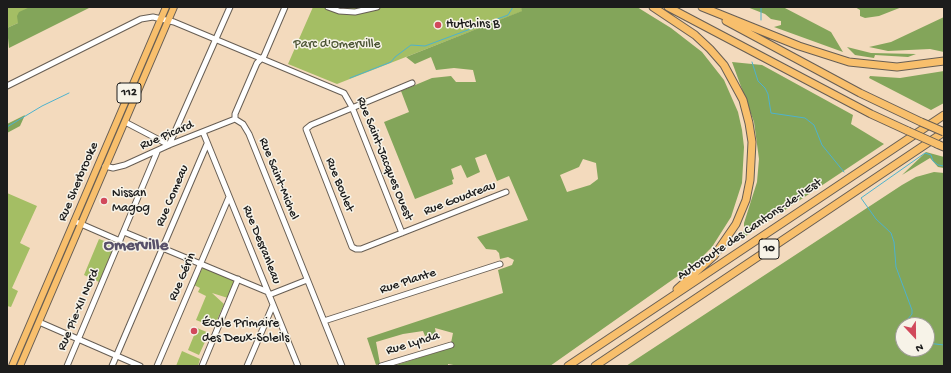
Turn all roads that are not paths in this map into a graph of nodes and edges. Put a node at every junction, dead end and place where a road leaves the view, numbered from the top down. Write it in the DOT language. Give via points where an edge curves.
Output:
graph roads {
  1 [pos="166,7"];
  2 [pos="174,7"];
  3 [pos="230,7"];
  4 [pos="285,7"];
  5 [pos="328,7"];
  6 [pos="376,7"];
  7 [pos="653,7"];
  8 [pos="668,7"];
  9 [pos="698,7"];
  10 [pos="702,7"];
  11 [pos="161,19"];
  12 [pos="168,21"];
  13 [pos="216,40"];
  14 [pos="260,60"];
  15 [pos="944,61"];
  16 [pos="412,83"];
  17 [pos="7,86"];
  18 [pos="352,107"];
  19 [pos="944,115"];
  20 [pos="235,119"];
  21 [pos="124,122"];
  22 [pos="203,132"];
  23 [pos="944,132"];
  24 [pos="207,144"];
  25 [pos="169,145"];
  26 [pos="940,146"];
  27 [pos="157,152"];
  28 [pos="106,166"];
  29 [pos="506,192"];
  30 [pos="229,197"];
  31 [pos="78,222"];
  32 [pos="124,232"];
  33 [pos="402,233"];
  34 [pos="120,240"];
  35 [pos="162,248"];
  36 [pos="355,249"];
  37 [pos="200,264"];
  38 [pos="500,264"];
  39 [pos="238,279"];
  40 [pos="307,280"];
  41 [pos="268,294"];
  42 [pos="273,305"];
  43 [pos="659,305"];
  44 [pos="324,321"];
  45 [pos="39,322"];
  46 [pos="78,339"];
  47 [pos="451,345"];
  48 [pos="116,356"];
  49 [pos="12,366"];
  50 [pos="20,366"];
  51 [pos="67,366"];
  52 [pos="112,366"];
  53 [pos="140,366"];
  54 [pos="157,366"];
  55 [pos="202,366"];
  56 [pos="247,366"];
  57 [pos="298,366"];
  58 [pos="342,366"];
  59 [pos="381,366"];
  60 [pos="568,366"];
  61 [pos="595,366"];
  1 -- 11 [label="main road, Rue Sherbrooke / 112"];
  2 -- 12 [label="main road, Rue Sherbrooke / 112"];
  3 -- 13 [label="street"];
  4 -- 14 [label="street"];
  5 -- 6 [label="street" via="355,12"];
  7 -- 43 [label="highway" via="699,38 727,70 744,105 752,151 747,196 731,232 710,260"];
  8 -- 26 [label="highway, bridge" via="871,114"];
  9 -- 23 [label="highway, bridge" via="860,93"];
  10 -- 15 [label="highway" via="799,46 854,63 897,67"];
  11 -- 12 [label="street, Rue Saint-Jacques Ouest"];
  11 -- 17 [label="street, Rue Saint-Jacques Ouest" via="150,17 139,20"];
  11 -- 31 [label="main road, Rue Sherbrooke / 112"];
  12 -- 13 [label="street, Rue Saint-Jacques Ouest"];
  12 -- 21 [label="main road, Rue Sherbrooke / 112"];
  13 -- 14 [label="street, Rue Saint-Jacques Ouest"];
  13 -- 25 [label="street"];
  14 -- 18 [label="street, Rue Saint-Jacques Ouest" via="339,89"];
  14 -- 20 [label="street" via="238,106"];
  16 -- 18 [label="street"];
  18 -- 33 [label="street, Rue Saint-Jacques Ouest"];
  18 -- 36 [label="street, Rue Boulet" via="307,128 309,140 351,245"];
  19 -- 43 [label="highway, Autoroute des Cantons-de-l'Est / 10"];
  20 -- 22 [label="street, Rue Picard"];
  20 -- 40 [label="street, Rue Saint-Michel" via="243,124 249,134"];
  21 -- 25 [label="street"];
  21 -- 28 [label="main road, Rue Sherbrooke / 112"];
  22 -- 24 [label="street, Rue Desranleau"];
  22 -- 25 [label="street, Rue Picard"];
  23 -- 61 [label="highway, Autoroute des Cantons-de-l'Est / 10"];
  24 -- 30 [label="street, Rue Desranleau"];
  24 -- 35 [label="street, Rue Comeau"];
  25 -- 27 [label="street, Rue Picard"];
  27 -- 28 [label="street, Rue Picard" via="122,166"];
  27 -- 32 [label="street, Rue Pie-XII Nord"];
  28 -- 31 [label="main road, Rue Sherbrooke / 112"];
  29 -- 33 [label="street, Rue Goudreau"];
  30 -- 37 [label="street, Rue Gérin"];
  30 -- 41 [label="street, Rue Desranleau"];
  31 -- 34 [label="street"];
  31 -- 45 [label="main road, Rue Sherbrooke / 112"];
  31 -- 49 [label="main road, Rue Sherbrooke / 112"];
  32 -- 34 [label="street, Rue Pie-XII Nord"];
  32 -- 35 [label="street"];
  33 -- 36 [label="street, Rue Goudreau"];
  34 -- 46 [label="street, Rue Pie-XII Nord"];
  35 -- 37 [label="street"];
  35 -- 48 [label="street, Rue Comeau"];
  37 -- 39 [label="street"];
  37 -- 54 [label="street, Rue Gérin"];
  38 -- 44 [label="street, Rue Plante"];
  39 -- 41 [label="street"];
  39 -- 55 [label="street"];
  40 -- 41 [label="street"];
  40 -- 44 [label="street, Rue Saint-Michel"];
  41 -- 42 [label="street, Rue Desranleau"];
  42 -- 56 [label="street"];
  42 -- 57 [label="street, Rue Desranleau"];
  43 -- 60 [label="highway, Autoroute des Cantons-de-l'Est / 10"];
  44 -- 58 [label="street, Rue Saint-Michel"];
  45 -- 46 [label="street"];
  45 -- 50 [label="main road, Rue Sherbrooke / 112"];
  46 -- 48 [label="street"];
  46 -- 51 [label="street, Rue Pie-XII Nord"];
  47 -- 59 [label="street, Rue Lynda"];
  48 -- 52 [label="street, Rue Comeau"];
  48 -- 53 [label="street"];
}
